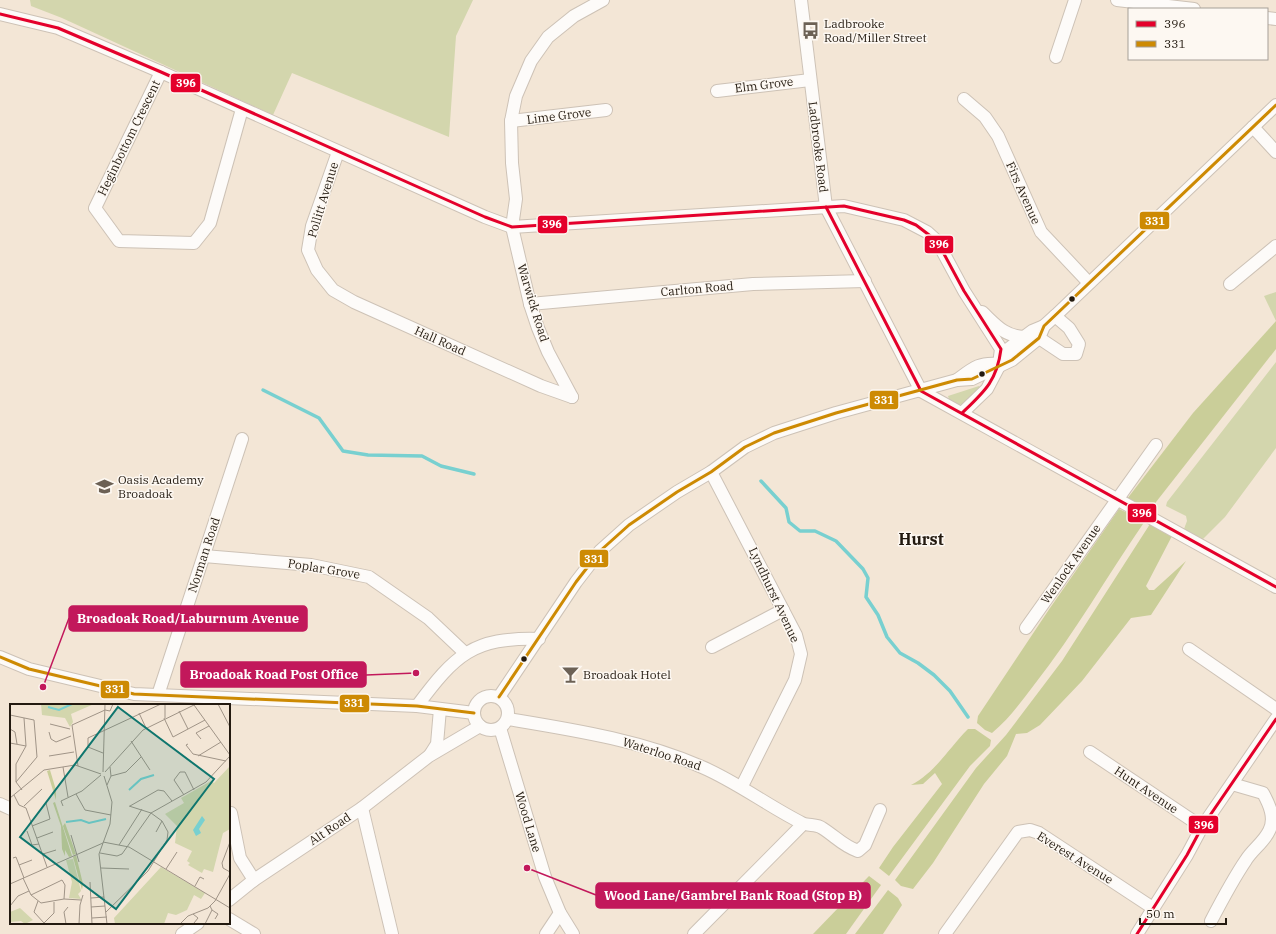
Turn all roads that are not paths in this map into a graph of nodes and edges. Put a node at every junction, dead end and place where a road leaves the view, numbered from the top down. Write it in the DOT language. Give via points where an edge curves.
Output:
graph roads {
  1 [pos="603,0"];
  2 [pos="801,0"];
  3 [pos="1075,0"];
  4 [pos="1117,0"];
  5 [pos="1185,8"];
  6 [pos="0,14"];
  7 [pos="1056,57"];
  8 [pos="161,72"];
  9 [pos="810,80"];
  10 [pos="717,91"];
  11 [pos="964,99"];
  12 [pos="1276,105"];
  13 [pos="242,108"];
  14 [pos="606,110"];
  15 [pos="511,122"];
  16 [pos="1253,127"];
  17 [pos="338,152"];
  18 [pos="1276,152"];
  19 [pos="826,207"];
  20 [pos="512,227"];
  21 [pos="1276,246"];
  22 [pos="317,270"];
  23 [pos="865,281"];
  24 [pos="1089,283"];
  25 [pos="1230,284"];
  26 [pos="530,304"];
  27 [pos="972,304"];
  28 [pos="1055,316"];
  29 [pos="1044,326"];
  30 [pos="1024,337"];
  31 [pos="1039,338"];
  32 [pos="999,364"];
  33 [pos="921,391"];
  34 [pos="572,397"];
  35 [pos="962,413"];
  36 [pos="242,439"];
  37 [pos="1156,445"];
  38 [pos="711,472"];
  39 [pos="1119,501"];
  40 [pos="204,556"];
  41 [pos="1276,587"];
  42 [pos="783,610"];
  43 [pos="1026,628"];
  44 [pos="539,639"];
  45 [pos="712,647"];
  46 [pos="1189,650"];
  47 [pos="465,653"];
  48 [pos="1,661"];
  49 [pos="158,695"];
  50 [pos="499,697"];
  51 [pos="418,706"];
  52 [pos="440,709"];
  53 [pos="1276,709"];
  54 [pos="474,713"];
  55 [pos="1276,719"];
  56 [pos="504,724"];
  57 [pos="480,726"];
  58 [pos="1090,752"];
  59 [pos="429,756"];
  60 [pos="1232,784"];
  61 [pos="742,786"];
  62 [pos="0,804"];
  63 [pos="362,808"];
  64 [pos="10,809"];
  65 [pos="880,810"];
  66 [pos="231,813"];
  67 [pos="803,824"];
  68 [pos="1202,827"];
  69 [pos="254,880"];
  70 [pos="230,899"];
  71 [pos="1153,908"];
  72 [pos="560,913"];
  73 [pos="230,920"];
  74 [pos="1211,921"];
  75 [pos="197,924"];
  76 [pos="182,934"];
  77 [pos="254,934"];
  78 [pos="392,934"];
  79 [pos="546,934"];
  80 [pos="574,934"];
  81 [pos="694,934"];
  82 [pos="945,934"];
  83 [pos="1137,934"];
  1 -- 15 [label="street" via="574,16 548,37 531,61 516,96"];
  2 -- 9 [label="street, Ladbrooke Road"];
  3 -- 7 [label="street"];
  4 -- 5 [label="street"];
  6 -- 8 [label="street" via="58,28"];
  8 -- 13 [label="street"];
  8 -- 13 [label="street, Heginbottom Crescent" via="95,208 119,241 194,243 210,223"];
  9 -- 10 [label="street, Elm Grove"];
  9 -- 19 [label="street, Ladbrooke Road"];
  11 -- 24 [label="street, Firs Avenue" via="985,117 998,136 1041,232"];
  12 -- 16 [label="street"];
  13 -- 17 [label="street"];
  14 -- 15 [label="street, Lime Grove"];
  15 -- 20 [label="street" via="516,198"];
  16 -- 18 [label="street"];
  16 -- 24 [label="street"];
  17 -- 20 [label="street"];
  17 -- 22 [label="street, Pollitt Avenue" via="312,226 308,250"];
  19 -- 20 [label="street"];
  19 -- 23 [label="street, Ladbrooke Road"];
  19 -- 27 [label="street" via="844,206 904,220 927,232 943,251"];
  20 -- 26 [label="street, Warwick Road"];
  21 -- 25 [label="street"];
  22 -- 34 [label="street, Hall Road" via="333,290 354,302 541,386"];
  23 -- 26 [label="street, Carlton Road" via="753,284"];
  23 -- 33 [label="street, Ladbrooke Road"];
  24 -- 28 [label="street"];
  26 -- 34 [label="street, Warwick Road" via="548,352"];
  27 -- 30 [label="street" via="1003,332 1013,337"];
  27 -- 32 [label="street" via="1001,349"];
  28 -- 29 [label="street"];
  28 -- 31 [label="street" via="1069,328 1079,344 1076,354 1063,354"];
  29 -- 30 [label="street"];
  29 -- 31 [label="street"];
  30 -- 32 [label="street" via="1008,349"];
  31 -- 32 [label="street" via="1012,360"];
  32 -- 33 [label="street" via="989,372 972,379 957,380"];
  32 -- 35 [label="street" via="986,389"];
  33 -- 35 [label="street"];
  33 -- 38 [label="street" via="836,413 774,434 745,447"];
  35 -- 39 [label="street"];
  36 -- 40 [label="street, Norman Road"];
  37 -- 39 [label="street, Wenlock Avenue"];
  38 -- 42 [label="street, Lyndhurst Avenue"];
  38 -- 44 [label="street" via="629,525 600,551 576,582"];
  39 -- 41 [label="street"];
  39 -- 43 [label="street, Wenlock Avenue"];
  40 -- 47 [label="street, Poplar Grove" via="311,565 369,577 428,618"];
  40 -- 49 [label="street, Norman Road"];
  42 -- 45 [label="street"];
  42 -- 61 [label="street, Lyndhurst Avenue" via="796,635 801,654 795,680"];
  44 -- 47 [label="street" via="503,640"];
  44 -- 50 [label="street"];
  46 -- 53 [label="street"];
  47 -- 51 [label="street" via="440,677"];
  48 -- 49 [label="street" via="134,694"];
  49 -- 51 [label="street"];
  50 -- 54 [label="street" via="482,698"];
  50 -- 56 [label="street" via="509,709"];
  51 -- 52 [label="street"];
  52 -- 54 [label="street"];
  52 -- 59 [label="street, Alt Road" via="437,744"];
  54 -- 57 [label="street"];
  55 -- 60 [label="street"];
  56 -- 57 [label="street" via="490,730"];
  56 -- 61 [label="street, Waterloo Road" via="584,731 648,747"];
  56 -- 72 [label="street, Wood Lane" via="545,877"];
  57 -- 59 [label="street, Alt Road"];
  58 -- 68 [label="street, Hunt Avenue"];
  59 -- 63 [label="street, Alt Road"];
  60 -- 68 [label="street"];
  60 -- 74 [label="street" via="1263,793 1270,804 1272,819 1270,831 1247,858"];
  61 -- 67 [label="street, Waterloo Road"];
  62 -- 64 [label="street"];
  63 -- 69 [label="street, Alt Road"];
  63 -- 78 [label="street"];
  65 -- 67 [label="street" via="865,845 858,851 848,847 821,827"];
  66 -- 69 [label="street" via="240,858"];
  67 -- 81 [label="street"];
  68 -- 71 [label="street"];
  69 -- 70 [label="street, Alt Road"];
  71 -- 82 [label="street, Everest Avenue" via="1039,833 1023,830 1018,832"];
  71 -- 83 [label="street"];
  72 -- 79 [label="street"];
  72 -- 80 [label="street, Wood Lane"];
  73 -- 77 [label="street"];
  75 -- 76 [label="street"];
}
